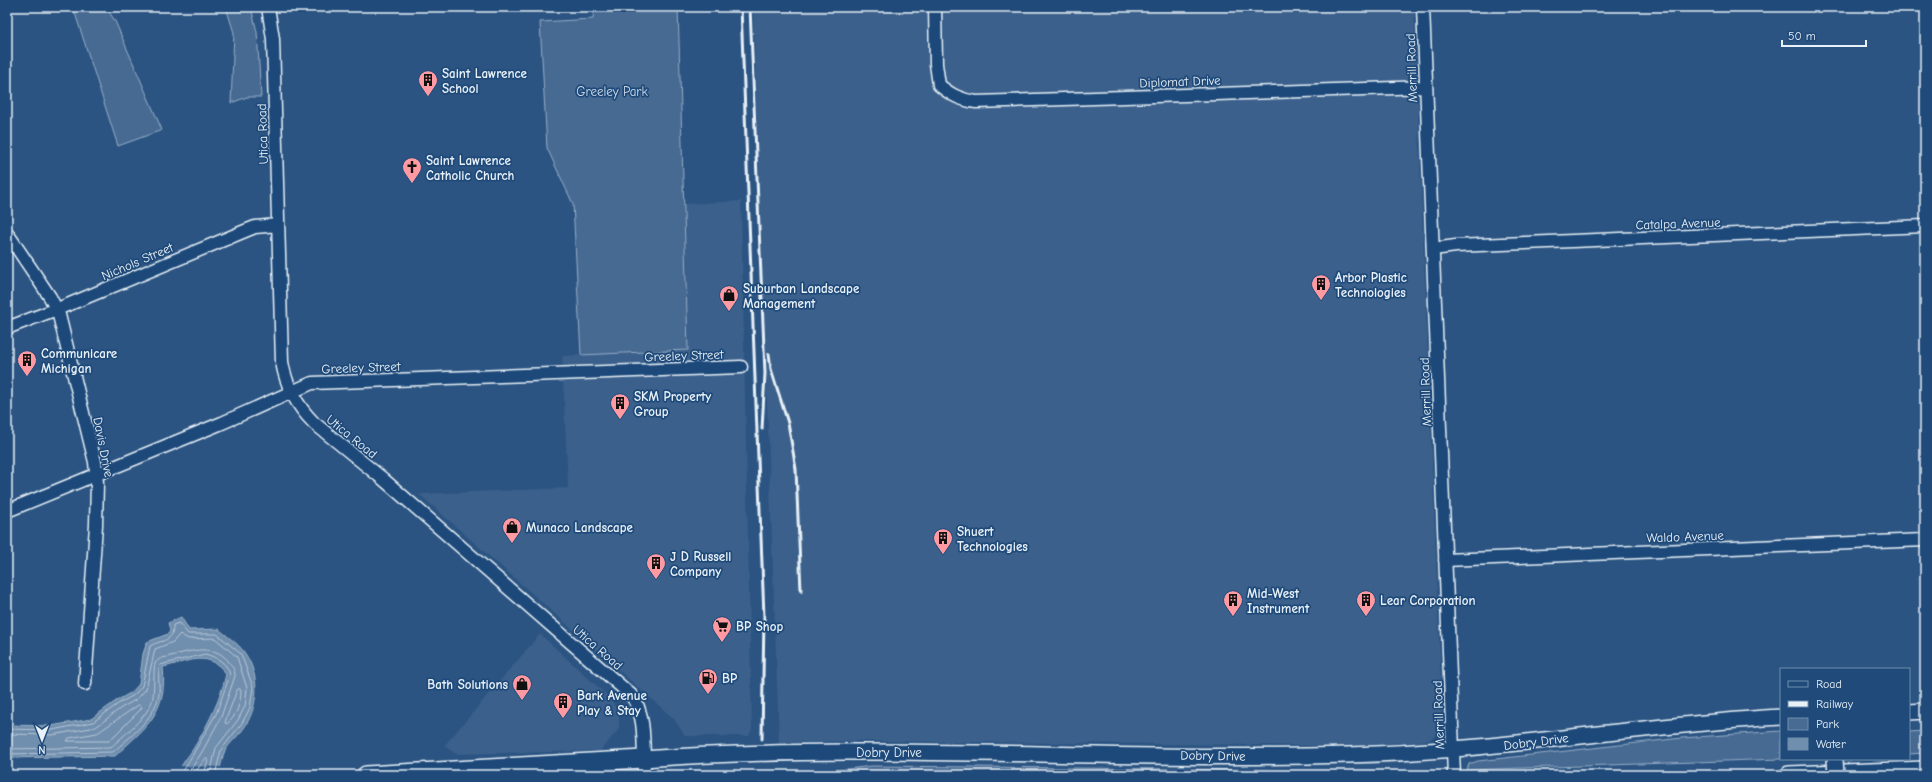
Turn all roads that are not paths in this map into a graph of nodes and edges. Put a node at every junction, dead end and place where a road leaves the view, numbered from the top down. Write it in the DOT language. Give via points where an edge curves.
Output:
graph roads {
  1 [pos="268,7"];
  2 [pos="935,7"];
  3 [pos="1423,7"];
  4 [pos="1426,87"];
  5 [pos="278,225"];
  6 [pos="1925,226"];
  7 [pos="7,233"];
  8 [pos="1433,249"];
  9 [pos="57,309"];
  10 [pos="7,328"];
  11 [pos="741,367"];
  12 [pos="291,392"];
  13 [pos="97,475"];
  14 [pos="7,512"];
  15 [pos="1925,540"];
  16 [pos="1445,560"];
  17 [pos="85,684"];
  18 [pos="1925,711"];
  19 [pos="1910,712"];
  20 [pos="1780,717"];
  21 [pos="1453,749"];
  22 [pos="1835,760"];
  23 [pos="644,767"];
  24 [pos="1925,770"];
  25 [pos="1454,773"];
  26 [pos="366,775"];
  27 [pos="1789,775"];
  28 [pos="1836,775"];
  1 -- 5 [label="street, Utica Road" via="274,39"];
  2 -- 4 [label="street, Diplomat Drive" via="939,85 962,100 976,102"];
  3 -- 4 [label="street, Merrill Road"];
  4 -- 8 [label="street, Merrill Road"];
  5 -- 9 [label="street, Nichols Street" via="245,230"];
  5 -- 12 [label="street, Utica Road" via="282,362"];
  6 -- 8 [label="street, Catalpa Avenue"];
  7 -- 9 [label="street, Davis Drive"];
  8 -- 16 [label="street, Merrill Road"];
  9 -- 10 [label="street, Nichols Street"];
  9 -- 13 [label="street, Davis Drive" via="72,362"];
  11 -- 12 [label="street, Greeley Street" via="321,383 308,384"];
  12 -- 13 [label="street, Greeley Street"];
  12 -- 23 [label="street, Utica Road" via="314,423 383,479 637,701 641,717"];
  13 -- 14 [label="street, Greeley Street"];
  13 -- 17 [label="street, Davis Drive"];
  15 -- 16 [label="street, Waldo Avenue"];
  16 -- 21 [label="street, Merrill Road"];
  18 -- 19 [label="main road"];
  20 -- 21 [label="main road, Dobry Drive" via="1657,727"];
  21 -- 23 [label="main road, Dobry Drive" via="1313,756 806,752"];
  21 -- 25 [label="street, Merrill Road"];
  22 -- 28 [label="main road, bridge"];
  23 -- 26 [label="highway"];
  24 -- 27 [label="highway"];
}
